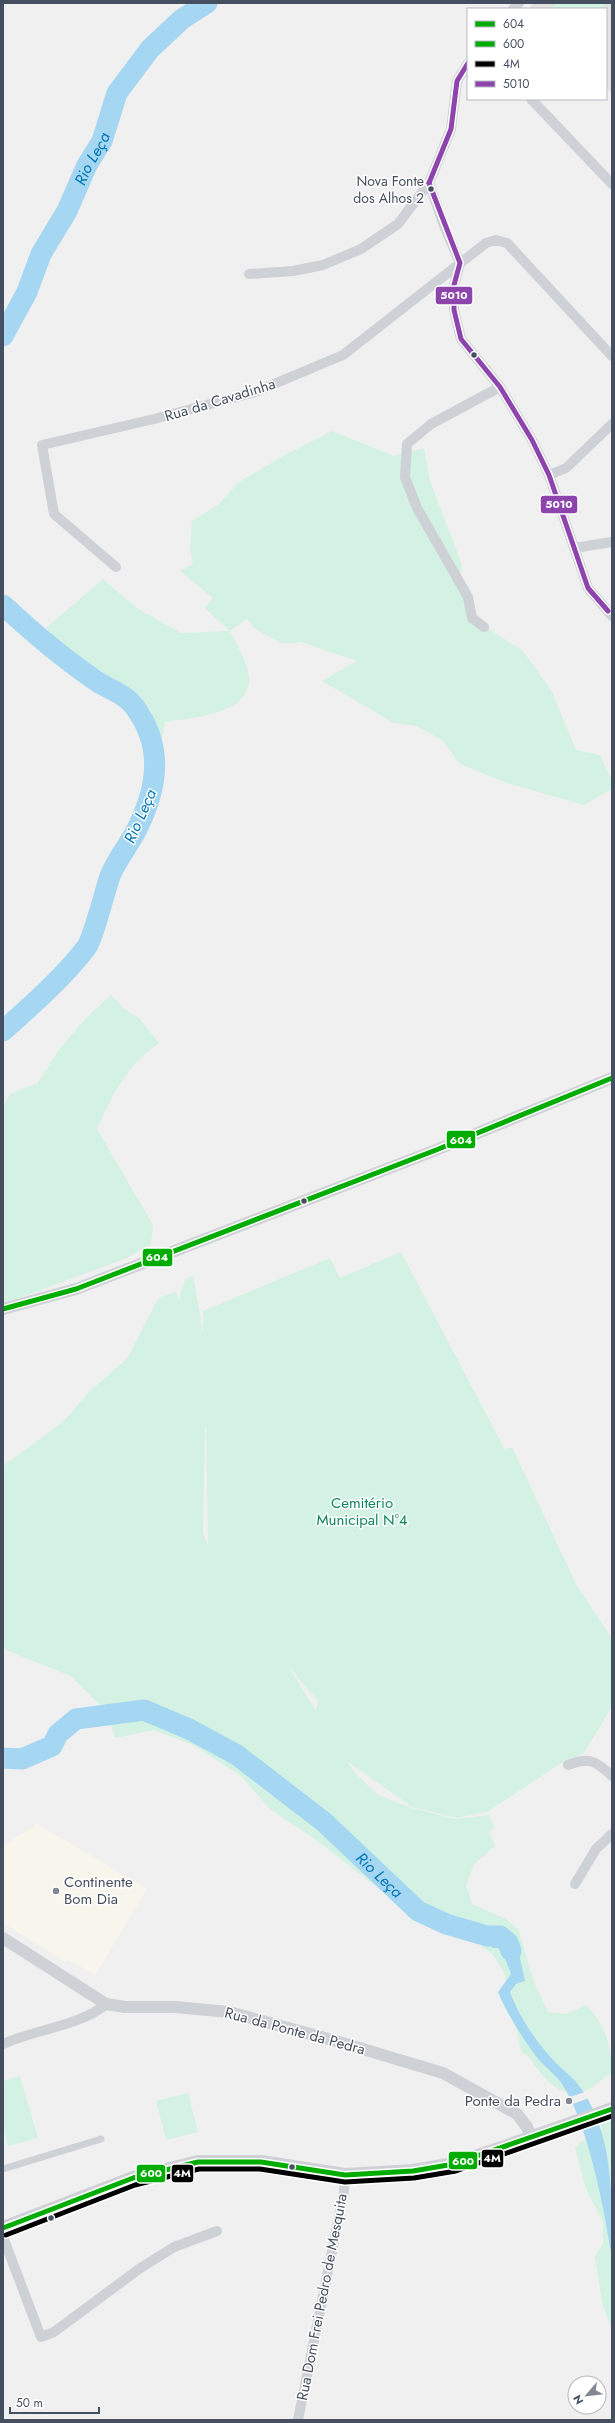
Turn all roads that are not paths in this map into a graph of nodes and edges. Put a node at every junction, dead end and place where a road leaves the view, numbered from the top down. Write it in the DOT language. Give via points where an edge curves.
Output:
graph roads {
  1 [pos="467,65"];
  2 [pos="532,100"];
  3 [pos="430,183"];
  4 [pos="612,184"];
  5 [pos="460,262"];
  6 [pos="249,274"];
  7 [pos="612,356"];
  8 [pos="500,387"];
  9 [pos="612,424"];
  10 [pos="42,445"];
  11 [pos="32,447"];
  12 [pos="549,475"];
  13 [pos="612,542"];
  14 [pos="574,548"];
  15 [pos="116,567"];
  16 [pos="610,611"];
  17 [pos="484,627"];
  18 [pos="612,1078"];
  19 [pos="3,1309"];
  20 [pos="568,1764"];
  21 [pos="612,1776"];
  22 [pos="612,1834"];
  23 [pos="575,1884"];
  24 [pos="3,1938"];
  25 [pos="106,2004"];
  26 [pos="3,2044"];
  27 [pos="612,2109"];
  28 [pos="532,2138"];
  29 [pos="101,2139"];
  30 [pos="3,2169"];
  31 [pos="345,2175"];
  32 [pos="3,2228"];
  33 [pos="217,2231"];
  34 [pos="3,2237"];
  35 [pos="298,2420"];
  1 -- 3 [label="street" via="457,81 451,130"];
  2 -- 4 [label="street"];
  3 -- 5 [label="street"];
  3 -- 6 [label="street" via="398,224 361,249 323,265 293,271"];
  5 -- 7 [label="street, Rua da Cavadinha" via="486,243 496,240 507,243"];
  5 -- 8 [label="street" via="454,285 454,310 459,333 461,339"];
  5 -- 10 [label="street, Rua da Cavadinha" via="343,355 255,392 154,420"];
  8 -- 12 [label="street" via="532,440"];
  8 -- 17 [label="street" via="431,424 407,444 406,457 405,477 417,508 468,597 472,618"];
  9 -- 12 [label="street" via="566,468"];
  10 -- 11 [label="street, Rua da Cavadinha"];
  10 -- 15 [label="street" via="54,514"];
  12 -- 14 [label="street"];
  13 -- 14 [label="street"];
  14 -- 16 [label="street" via="588,588"];
  18 -- 19 [label="street" via="436,1150 76,1289"];
  20 -- 21 [label="street" via="584,1759 593,1761"];
  22 -- 23 [label="street" via="596,1849"];
  24 -- 25 [label="street, Rua da Ponte da Pedra"];
  25 -- 26 [label="street" via="85,2018"];
  25 -- 28 [label="street, Rua da Ponte da Pedra" via="229,2012 443,2073 517,2114"];
  27 -- 28 [label="main road"];
  28 -- 31 [label="main road" via="432,2169"];
  29 -- 30 [label="street"];
  31 -- 32 [label="main road" via="261,2162 198,2162 133,2178"];
  31 -- 35 [label="street, Rua Dom Frei Pedro de Mesquita" via="344,2192"];
  33 -- 34 [label="street" via="174,2247 139,2269 54,2332 41,2337"];
}
